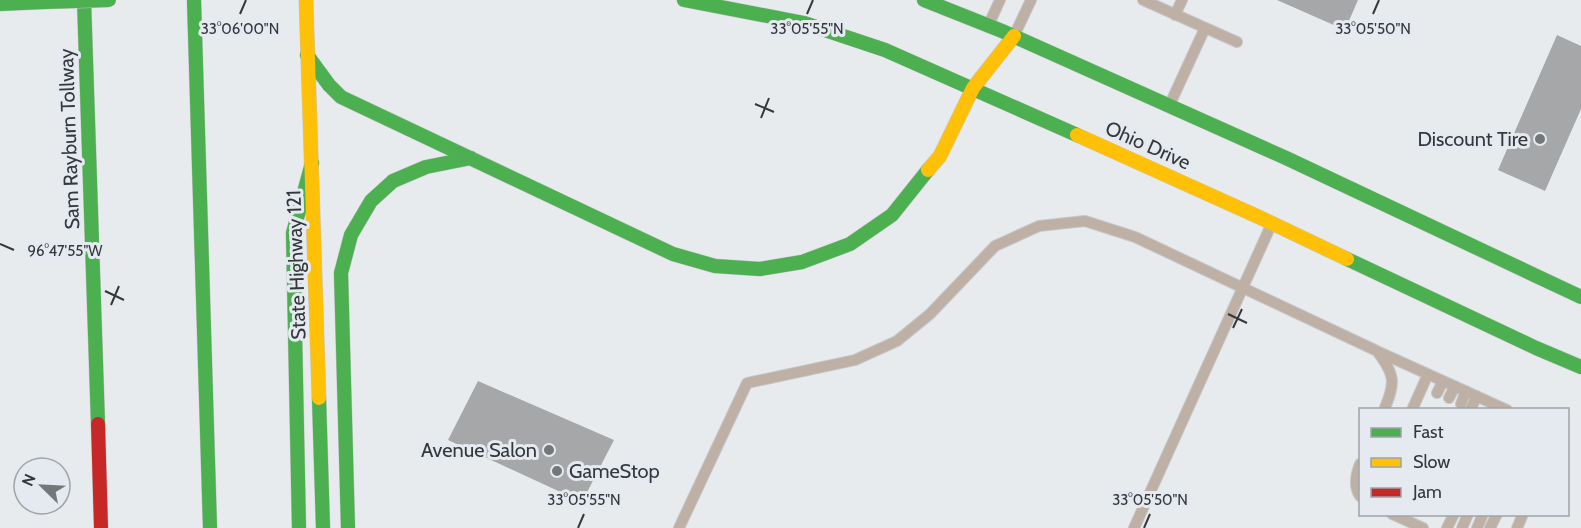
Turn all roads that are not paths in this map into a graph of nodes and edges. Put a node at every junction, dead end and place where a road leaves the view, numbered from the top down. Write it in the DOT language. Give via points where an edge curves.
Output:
graph roads {
  1 [pos="84,0"];
  2 [pos="109,0"];
  3 [pos="194,0"];
  4 [pos="306,0"];
  5 [pos="684,0"];
  6 [pos="924,0"];
  7 [pos="1000,0"];
  8 [pos="1030,0"];
  9 [pos="1143,0"];
  10 [pos="1182,0"];
  11 [pos="0,4"];
  12 [pos="1175,15"];
  13 [pos="1205,28"];
  14 [pos="987,31"];
  15 [pos="1014,36"];
  16 [pos="1237,42"];
  17 [pos="307,55"];
  18 [pos="981,57"];
  19 [pos="973,88"];
  20 [pos="1168,106"];
  21 [pos="471,158"];
  22 [pos="312,163"];
  23 [pos="1272,223"];
  24 [pos="1243,289"];
  25 [pos="1581,297"];
  26 [pos="1377,351"];
  27 [pos="1581,367"];
  28 [pos="1428,374"];
  29 [pos="1443,381"];
  30 [pos="1455,386"];
  31 [pos="1437,393"];
  32 [pos="1472,394"];
  33 [pos="1449,398"];
  34 [pos="1466,406"];
  35 [pos="1491,406"];
  36 [pos="1385,408"];
  37 [pos="1413,408"];
  38 [pos="1359,466"];
  39 [pos="1359,494"];
  40 [pos="1406,517"];
  41 [pos="101,528"];
  42 [pos="210,528"];
  43 [pos="299,528"];
  44 [pos="323,528"];
  45 [pos="348,528"];
  46 [pos="679,528"];
  47 [pos="1134,528"];
  48 [pos="1423,528"];
  1 -- 41 [label="main road, Sam Rayburn Tollway"];
  2 -- 11 [label="main road, bridge"];
  3 -- 42 [label="main road"];
  4 -- 17 [label="main road, State Highway 121"];
  5 -- 19 [label="main road, Ohio Drive" via="804,23 885,50"];
  6 -- 14 [label="main road"];
  7 -- 14 [label="lane"];
  8 -- 15 [label="lane"];
  9 -- 12 [label="lane"];
  10 -- 12 [label="lane"];
  12 -- 13 [label="lane"];
  13 -- 16 [label="lane"];
  13 -- 20 [label="lane"];
  14 -- 15 [label="main road"];
  15 -- 19 [label="main road"];
  15 -- 20 [label="main road"];
  17 -- 21 [label="main road" via="341,97"];
  17 -- 22 [label="main road, State Highway 121"];
  18 -- 19 [label="main road"];
  19 -- 21 [label="main road" via="940,156 892,216 850,244 802,262 760,269 715,266 674,254"];
  19 -- 23 [label="main road, Ohio Drive"];
  20 -- 25 [label="main road"];
  21 -- 45 [label="main road" via="426,167 393,181 371,201 351,235 341,273"];
  22 -- 43 [label="main road" via="293,233"];
  22 -- 44 [label="main road, State Highway 121"];
  23 -- 24 [label="lane"];
  23 -- 27 [label="main road, Ohio Drive"];
  24 -- 26 [label="lane"];
  24 -- 46 [label="lane" via="1135,237 1085,221 1039,226 995,246 930,314 897,341 855,360 747,383"];
  24 -- 47 [label="lane"];
  26 -- 28 [label="lane"];
  26 -- 36 [label="lane" via="1388,365 1393,383"];
  28 -- 29 [label="lane"];
  28 -- 37 [label="lane"];
  29 -- 30 [label="lane"];
  29 -- 31 [label="lane"];
  30 -- 32 [label="lane"];
  30 -- 33 [label="lane"];
  32 -- 34 [label="lane"];
  32 -- 35 [label="lane"];
  38 -- 39 [label="lane" via="1355,476"];
  40 -- 48 [label="lane"];
}
